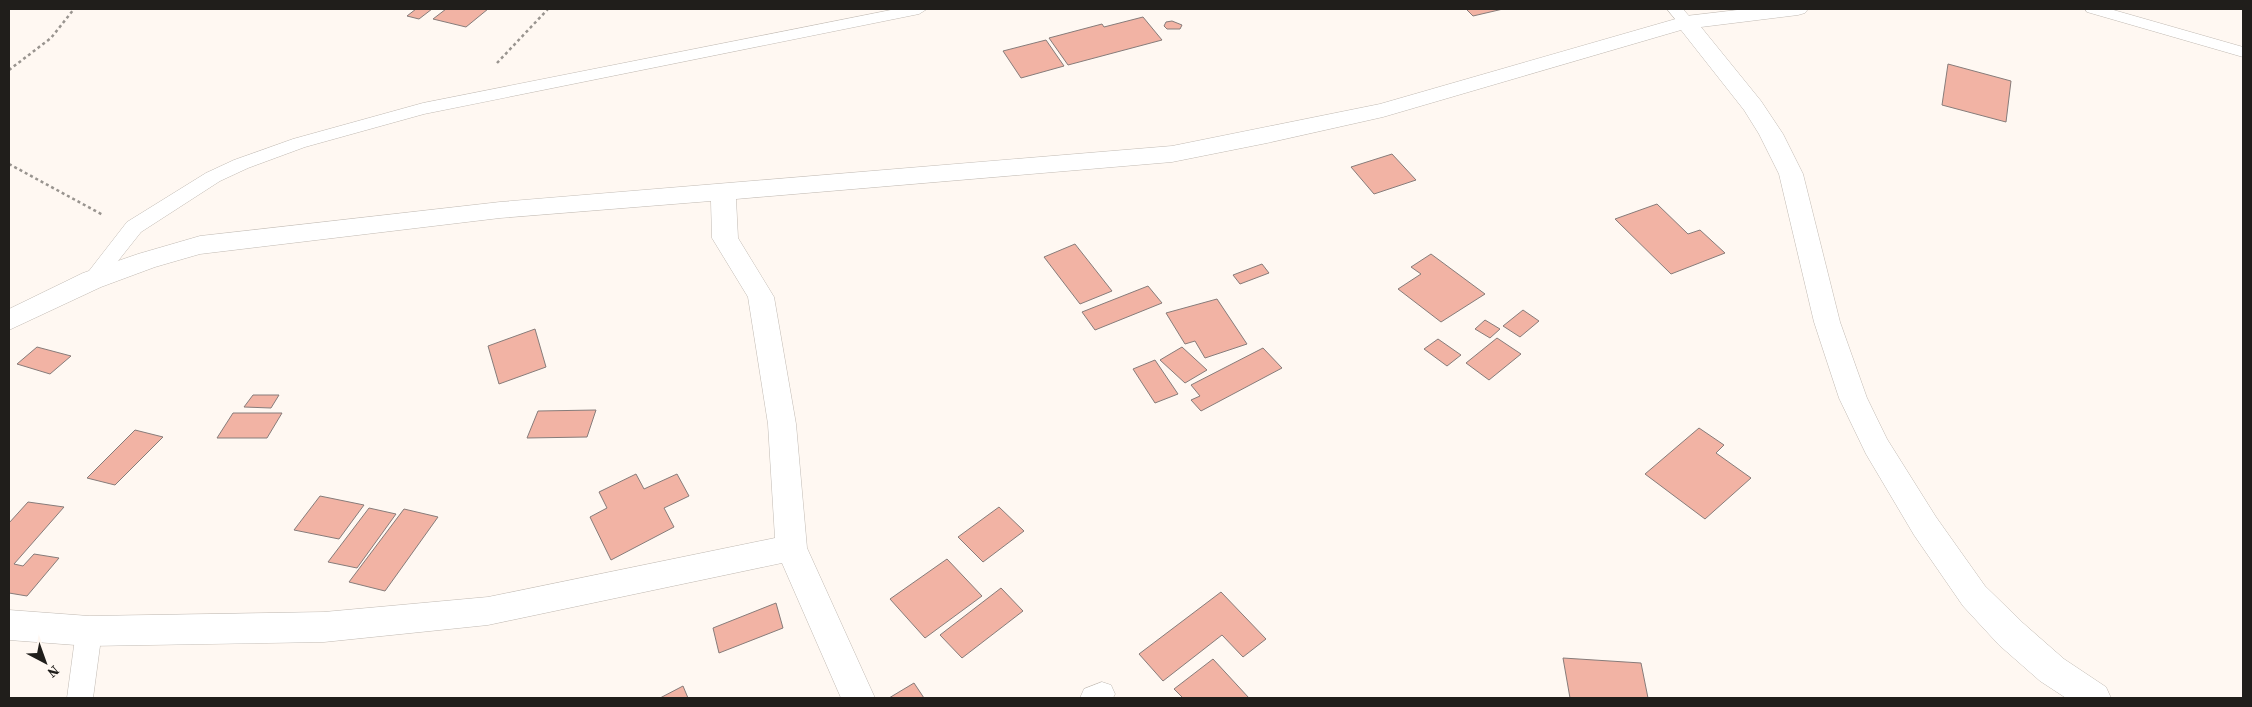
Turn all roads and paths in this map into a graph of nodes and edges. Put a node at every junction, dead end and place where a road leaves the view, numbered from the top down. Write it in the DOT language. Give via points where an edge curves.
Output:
graph roads {
  1 [pos="74,9"];
  2 [pos="548,9"];
  3 [pos="919,9"];
  4 [pos="1798,9"];
  5 [pos="2093,9"];
  6 [pos="1680,15"];
  7 [pos="2243,52"];
  8 [pos="9,70"];
  9 [pos="464,101"];
  10 [pos="9,164"];
  11 [pos="723,191"];
  12 [pos="134,227"];
  13 [pos="92,280"];
  14 [pos="9,320"];
  15 [pos="791,548"];
  16 [pos="9,625"];
  17 [pos="89,631"];
  18 [pos="80,698"];
  19 [pos="858,698"];
  20 [pos="2094,698"];
  1 -- 8 [label="path" via="51,38"];
  2 -- 9 [label="path"];
  3 -- 9 [label="lane"];
  4 -- 6 [label="street"];
  5 -- 7 [label="lane"];
  6 -- 11 [label="street" via="1383,110 1172,154"];
  6 -- 20 [label="street" via="1753,106 1772,134 1791,174 1828,322 1853,398 1876,446 1925,526 1974,596 2052,670"];
  9 -- 12 [label="lane" via="346,129 266,154 205,182"];
  10 -- 12 [label="path" via="94,212"];
  11 -- 13 [label="street" via="490,211 200,245"];
  11 -- 15 [label="street" via="725,238 761,297 782,424"];
  12 -- 13 [label="lane"];
  13 -- 14 [label="street"];
  15 -- 17 [label="street" via="488,611 324,627"];
  15 -- 19 [label="street"];
  16 -- 17 [label="street"];
  17 -- 18 [label="lane"];
}
